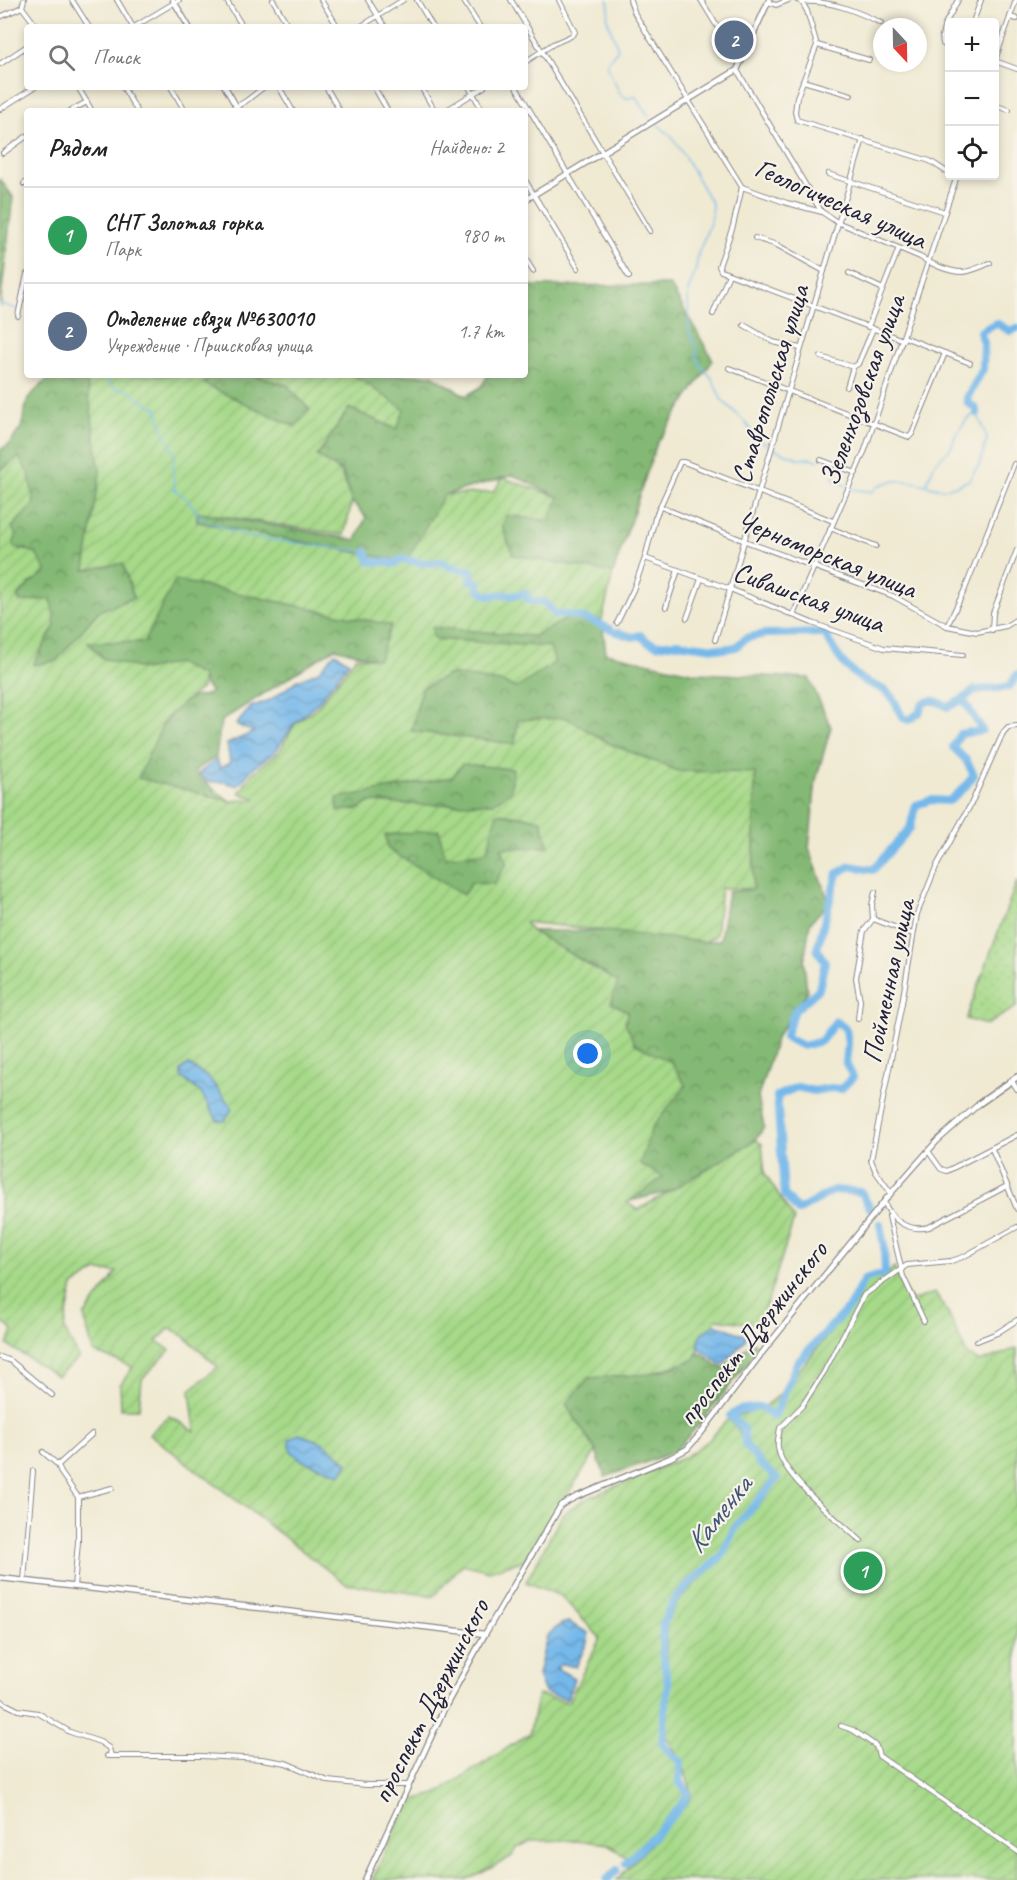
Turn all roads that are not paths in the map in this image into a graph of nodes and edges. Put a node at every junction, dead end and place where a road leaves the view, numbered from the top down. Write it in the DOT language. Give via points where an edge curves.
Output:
graph roads {
  1 [pos="24,0"];
  2 [pos="72,0"];
  3 [pos="117,0"];
  4 [pos="226,0"];
  5 [pos="273,0"];
  6 [pos="321,0"];
  7 [pos="368,0"];
  8 [pos="403,0"];
  9 [pos="417,0"];
  10 [pos="463,0"];
  11 [pos="511,0"];
  12 [pos="559,0"];
  13 [pos="630,0"];
  14 [pos="701,0"];
  15 [pos="789,0"];
  16 [pos="796,0"];
  17 [pos="958,0"];
  18 [pos="981,0"];
  19 [pos="1016,0"];
  20 [pos="175,1"];
  21 [pos="769,1"];
  22 [pos="802,2"];
  23 [pos="22,7"];
  24 [pos="378,15"];
  25 [pos="0,17"];
  26 [pos="1010,17"];
  27 [pos="948,18"];
  28 [pos="974,18"];
  29 [pos="1017,19"];
  30 [pos="873,20"];
  31 [pos="35,24"];
  32 [pos="87,24"];
  33 [pos="131,24"];
  34 [pos="138,24"];
  35 [pos="187,24"];
  36 [pos="241,24"];
  37 [pos="287,24"];
  38 [pos="336,24"];
  39 [pos="364,24"];
  40 [pos="383,24"];
  41 [pos="431,24"];
  42 [pos="478,24"];
  43 [pos="525,24"];
  44 [pos="945,24"];
  45 [pos="528,29"];
  46 [pos="817,45"];
  47 [pos="945,45"];
  48 [pos="24,48"];
  49 [pos="999,50"];
  50 [pos="542,52"];
  51 [pos="528,60"];
  52 [pos="869,60"];
  53 [pos="999,63"];
  54 [pos="0,64"];
  55 [pos="740,64"];
  56 [pos="1017,69"];
  57 [pos="737,70"];
  58 [pos="803,81"];
  59 [pos="30,90"];
  60 [pos="80,90"];
  61 [pos="125,90"];
  62 [pos="173,90"];
  63 [pos="227,90"];
  64 [pos="260,90"];
  65 [pos="281,90"];
  66 [pos="328,90"];
  67 [pos="376,90"];
  68 [pos="423,90"];
  69 [pos="471,90"];
  70 [pos="479,90"];
  71 [pos="518,90"];
  72 [pos="473,94"];
  73 [pos="851,95"];
  74 [pos="688,99"];
  75 [pos="87,102"];
  76 [pos="999,107"];
  77 [pos="76,108"];
  78 [pos="90,108"];
  79 [pos="135,108"];
  80 [pos="183,108"];
  81 [pos="237,108"];
  82 [pos="239,108"];
  83 [pos="291,108"];
  84 [pos="338,108"];
  85 [pos="386,108"];
  86 [pos="433,108"];
  87 [pos="450,108"];
  88 [pos="481,108"];
  89 [pos="0,109"];
  90 [pos="1008,110"];
  91 [pos="24,138"];
  92 [pos="863,140"];
  93 [pos="603,152"];
  94 [pos="3,153"];
  95 [pos="945,172"];
  96 [pos="568,174"];
  97 [pos="828,174"];
  98 [pos="956,180"];
  99 [pos="850,181"];
  100 [pos="528,185"];
  101 [pos="742,187"];
  102 [pos="534,195"];
  103 [pos="528,198"];
  104 [pos="822,212"];
  105 [pos="945,212"];
  106 [pos="837,222"];
  107 [pos="650,231"];
  108 [pos="756,238"];
  109 [pos="899,248"];
  110 [pos="928,262"];
  111 [pos="528,263"];
  112 [pos="990,263"];
  113 [pos="578,268"];
  114 [pos="533,271"];
  115 [pos="824,271"];
  116 [pos="849,273"];
  117 [pos="729,274"];
  118 [pos="630,277"];
  119 [pos="24,288"];
  120 [pos="883,289"];
  121 [pos="814,305"];
  122 [pos="713,314"];
  123 [pos="18,316"];
  124 [pos="744,325"];
  125 [pos="870,328"];
  126 [pos="904,338"];
  127 [pos="800,348"];
  128 [pos="945,353"];
  129 [pos="821,357"];
  130 [pos="970,363"];
  131 [pos="853,367"];
  132 [pos="729,368"];
  133 [pos="847,387"];
  134 [pos="788,389"];
  135 [pos="874,424"];
  136 [pos="821,460"];
  137 [pos="1014,464"];
  138 [pos="855,473"];
  139 [pos="758,492"];
  140 [pos="661,507"];
  141 [pos="833,520"];
  142 [pos="830,528"];
  143 [pos="745,541"];
  144 [pos="876,546"];
  145 [pos="1017,550"];
  146 [pos="645,558"];
  147 [pos="813,566"];
  148 [pos="678,570"];
  149 [pos="700,579"];
  150 [pos="730,589"];
  151 [pos="666,607"];
  152 [pos="793,615"];
  153 [pos="687,618"];
  154 [pos="1015,620"];
  155 [pos="617,623"];
  156 [pos="947,626"];
  157 [pos="992,630"];
  158 [pos="715,640"];
  159 [pos="963,655"];
  160 [pos="1017,726"];
  161 [pos="875,892"];
  162 [pos="873,919"];
  163 [pos="913,934"];
  164 [pos="858,1019"];
  165 [pos="1014,1078"];
  166 [pos="1017,1089"];
  167 [pos="980,1103"];
  168 [pos="1017,1136"];
  169 [pos="992,1149"];
  170 [pos="928,1151"];
  171 [pos="1006,1186"];
  172 [pos="891,1193"];
  173 [pos="884,1202"];
  174 [pos="1017,1209"];
  175 [pos="889,1215"];
  176 [pos="1017,1227"];
  177 [pos="902,1268"];
  178 [pos="1017,1320"];
  179 [pos="924,1321"];
  180 [pos="977,1341"];
  181 [pos="0,1357"];
  182 [pos="52,1395"];
  183 [pos="92,1434"];
  184 [pos="43,1452"];
  185 [pos="58,1465"];
  186 [pos="33,1471"];
  187 [pos="112,1488"];
  188 [pos="78,1497"];
  189 [pos="861,1541"];
  190 [pos="0,1578"];
  191 [pos="24,1581"];
  192 [pos="74,1587"];
  193 [pos="485,1634"];
  194 [pos="0,1699"];
  195 [pos="841,1726"];
  196 [pos="408,1785"];
  197 [pos="1017,1851"];
  198 [pos="365,1880"];
  1 -- 23 [label="street"];
  2 -- 32 [label="street"];
  3 -- 33 [label="street"];
  4 -- 36 [label="street"];
  5 -- 37 [label="street"];
  6 -- 38 [label="street"];
  7 -- 24 [label="street"];
  8 -- 24 [label="street"];
  9 -- 41 [label="street"];
  10 -- 42 [label="street"];
  11 -- 43 [label="street"];
  12 -- 50 [label="street" via="576,32"];
  13 -- 74 [label="street, Геологическая улица"];
  14 -- 55 [label="street"];
  15 -- 21 [label="street" via="776,5"];
  16 -- 22 [label="street"];
  17 -- 27 [label="street"];
  18 -- 28 [label="street"];
  19 -- 26 [label="street"];
  20 -- 34 [label="street"];
  20 -- 35 [label="street"];
  21 -- 55 [label="street"];
  22 -- 30 [label="street" via="829,3"];
  22 -- 46 [label="street"];
  23 -- 25 [label="street"];
  23 -- 31 [label="street"];
  24 -- 39 [label="street"];
  24 -- 40 [label="street"];
  26 -- 29 [label="street"];
  26 -- 49 [label="street"];
  44 -- 47 [label="street"];
  45 -- 50 [label="street"];
  46 -- 52 [label="street"];
  46 -- 58 [label="street"];
  48 -- 54 [label="street"];
  50 -- 51 [label="street"];
  50 -- 93 [label="street"];
  53 -- 56 [label="street"];
  55 -- 57 [label="street"];
  57 -- 74 [label="street"];
  57 -- 104 [label="street"];
  58 -- 73 [label="street"];
  58 -- 92 [label="street" via="795,112 797,120"];
  59 -- 89 [label="street"];
  60 -- 75 [label="street"];
  61 -- 79 [label="street"];
  62 -- 80 [label="street"];
  63 -- 81 [label="street"];
  64 -- 82 [label="street"];
  65 -- 83 [label="street"];
  66 -- 84 [label="street"];
  67 -- 85 [label="street"];
  68 -- 86 [label="street"];
  69 -- 72 [label="street"];
  70 -- 72 [label="street"];
  71 -- 96 [label="street"];
  72 -- 87 [label="street"];
  72 -- 88 [label="street"];
  74 -- 93 [label="street"];
  74 -- 101 [label="street, Геологическая улица"];
  75 -- 77 [label="street"];
  75 -- 78 [label="street"];
  76 -- 90 [label="street"];
  91 -- 94 [label="street"];
  92 -- 95 [label="street" via="930,161"];
  92 -- 99 [label="street, Ставропольская улица"];
  93 -- 96 [label="street"];
  93 -- 107 [label="street"];
  96 -- 102 [label="street"];
  96 -- 118 [label="street"];
  97 -- 99 [label="street"];
  98 -- 105 [label="street, Зеленхозовская улица"];
  99 -- 105 [label="street"];
  99 -- 106 [label="street, Ставропольская улица"];
  100 -- 102 [label="street"];
  101 -- 104 [label="street, Геологическая улица"];
  101 -- 117 [label="street" via="719,266"];
  102 -- 103 [label="street"];
  102 -- 113 [label="street"];
  104 -- 106 [label="street, Геологическая улица"];
  105 -- 110 [label="street, Зеленхозовская улица"];
  106 -- 109 [label="street, Геологическая улица"];
  106 -- 115 [label="street, Ставропольская улица"];
  108 -- 115 [label="street"];
  109 -- 110 [label="street, Геологическая улица"];
  109 -- 120 [label="street"];
  110 -- 112 [label="street, Геологическая улица" via="964,272"];
  110 -- 126 [label="street, Зеленхозовская улица"];
  111 -- 114 [label="street"];
  115 -- 121 [label="street, Ставропольская улица"];
  116 -- 120 [label="street"];
  117 -- 121 [label="street"];
  117 -- 122 [label="street"];
  119 -- 123 [label="street"];
  120 -- 125 [label="street"];
  121 -- 125 [label="street"];
  121 -- 127 [label="street, Ставропольская улица"];
  124 -- 127 [label="street" via="773,342"];
  125 -- 126 [label="street"];
  125 -- 131 [label="street" via="858,364"];
  126 -- 128 [label="street"];
  126 -- 135 [label="street, Зеленхозовская улица"];
  127 -- 134 [label="street, Ставропольская улица"];
  128 -- 130 [label="street"];
  128 -- 135 [label="street" via="912,434 905,436"];
  129 -- 131 [label="street"];
  131 -- 133 [label="street"];
  132 -- 134 [label="street"];
  134 -- 135 [label="street"];
  134 -- 139 [label="street, Ставропольская улица"];
  135 -- 138 [label="street, Зеленхозовская улица"];
  136 -- 138 [label="street"];
  137 -- 156 [label="street"];
  138 -- 141 [label="street, Зеленхозовская улица"];
  139 -- 140 [label="street" via="680,462"];
  139 -- 141 [label="street"];
  139 -- 143 [label="street, Ставропольская улица"];
  140 -- 143 [label="street, Черноморская улица"];
  140 -- 146 [label="street"];
  141 -- 142 [label="street, Зеленхозовская улица"];
  142 -- 144 [label="street"];
  142 -- 147 [label="street, Зеленхозовская улица"];
  143 -- 147 [label="street, Черноморская улица"];
  143 -- 150 [label="street, Ставропольская улица"];
  145 -- 157 [label="street" via="993,613"];
  146 -- 148 [label="street, Сивашская улица"];
  146 -- 155 [label="street"];
  147 -- 152 [label="street, Зеленхозовская улица"];
  147 -- 156 [label="street, Черноморская улица" via="893,596"];
  148 -- 149 [label="street, Сивашская улица"];
  148 -- 151 [label="street"];
  149 -- 150 [label="street, Сивашская улица"];
  149 -- 153 [label="street"];
  150 -- 152 [label="street, Сивашская улица"];
  150 -- 158 [label="street, Ставропольская улица"];
  152 -- 159 [label="street, Сивашская улица" via="884,648"];
  154 -- 157 [label="street, Черноморская улица"];
  156 -- 157 [label="street, Черноморская улица" via="977,632"];
  160 -- 163 [label="street, Пойменная улица" via="1008,727 1003,733 971,804 936,867"];
  161 -- 162 [label="street"];
  162 -- 163 [label="street"];
  162 -- 164 [label="street" via="864,931 856,978"];
  163 -- 172 [label="street, Пойменная улица" via="871,1160"];
  165 -- 166 [label="street"];
  165 -- 167 [label="main road, проспект Дзержинского"];
  167 -- 170 [label="street, проспект Дзержинского"];
  168 -- 169 [label="street"];
  169 -- 170 [label="street" via="947,1171"];
  169 -- 171 [label="street"];
  170 -- 172 [label="street, проспект Дзержинского"];
  171 -- 174 [label="street"];
  171 -- 175 [label="street" via="929,1227 911,1228"];
  172 -- 173 [label="street, проспект Дзержинского"];
  173 -- 175 [label="street"];
  173 -- 193 [label="street, проспект Дзержинского" via="687,1449 561,1505"];
  175 -- 177 [label="street"];
  176 -- 177 [label="street" via="957,1259"];
  177 -- 179 [label="street"];
  177 -- 189 [label="street" via="864,1295 824,1372 802,1406 780,1428 778,1447 783,1462 799,1483"];
  178 -- 180 [label="street" via="997,1334"];
  181 -- 182 [label="street" via="11,1361"];
  183 -- 185 [label="street"];
  184 -- 185 [label="street"];
  185 -- 188 [label="street"];
  186 -- 191 [label="street"];
  187 -- 188 [label="street"];
  188 -- 192 [label="street"];
  190 -- 191 [label="street"];
  191 -- 192 [label="street"];
  192 -- 193 [label="street"];
  193 -- 196 [label="street, проспект Дзержинского"];
  194 -- 196 [label="street" via="100,1742 109,1748 109,1756 262,1759 286,1763 328,1781"];
  195 -- 197 [label="street" via="876,1746 879,1756"];
  196 -- 198 [label="street, проспект Дзержинского"];
}
